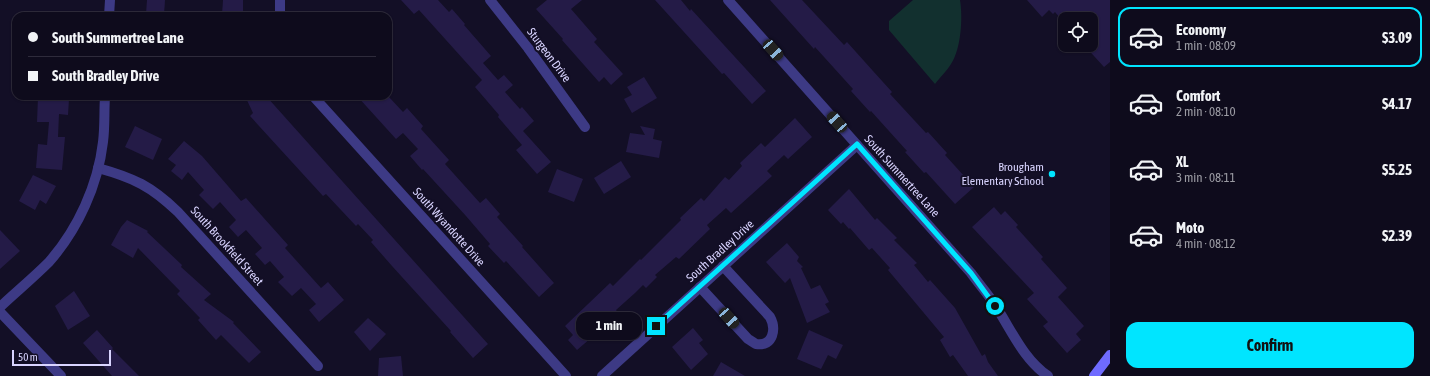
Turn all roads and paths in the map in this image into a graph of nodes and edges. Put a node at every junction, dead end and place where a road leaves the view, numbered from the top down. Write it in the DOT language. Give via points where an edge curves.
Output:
graph roads {
  1 [pos="110,0"];
  2 [pos="280,0"];
  3 [pos="490,0"];
  4 [pos="728,0"];
  5 [pos="109,12"];
  6 [pos="280,12"];
  7 [pos="105,100"];
  8 [pos="317,100"];
  9 [pos="585,126"];
  10 [pos="857,144"];
  11 [pos="98,168"];
  12 [pos="723,266"];
  13 [pos="700,286"];
  14 [pos="0,308"];
  15 [pos="0,312"];
  16 [pos="1110,355"];
  17 [pos="318,366"];
  18 [pos="62,376"];
  19 [pos="566,376"];
  20 [pos="602,376"];
  21 [pos="1048,376"];
  22 [pos="1094,376"];
  1 -- 5 [label="street"];
  2 -- 6 [label="street"];
  3 -- 9 [label="street, Sturgeon Drive"];
  4 -- 10 [label="street, South Summertree Lane"];
  7 -- 11 [label="street" via="103,141"];
  8 -- 19 [label="street, South Wyandotte Drive"];
  10 -- 12 [label="street, South Bradley Drive"];
  10 -- 21 [label="street, South Summertree Lane" via="971,273 1032,363"];
  11 -- 14 [label="street" via="80,216 64,242 32,279"];
  11 -- 17 [label="street, South Brookfield Street" via="126,176 165,199"];
  12 -- 13 [label="street, South Bradley Drive"];
  12 -- 13 [label="street" via="770,317 774,331 771,338 765,343 756,344 748,339"];
  13 -- 20 [label="street, South Bradley Drive"];
  15 -- 18 [label="street"];
  16 -- 22 [label="street"];
}
